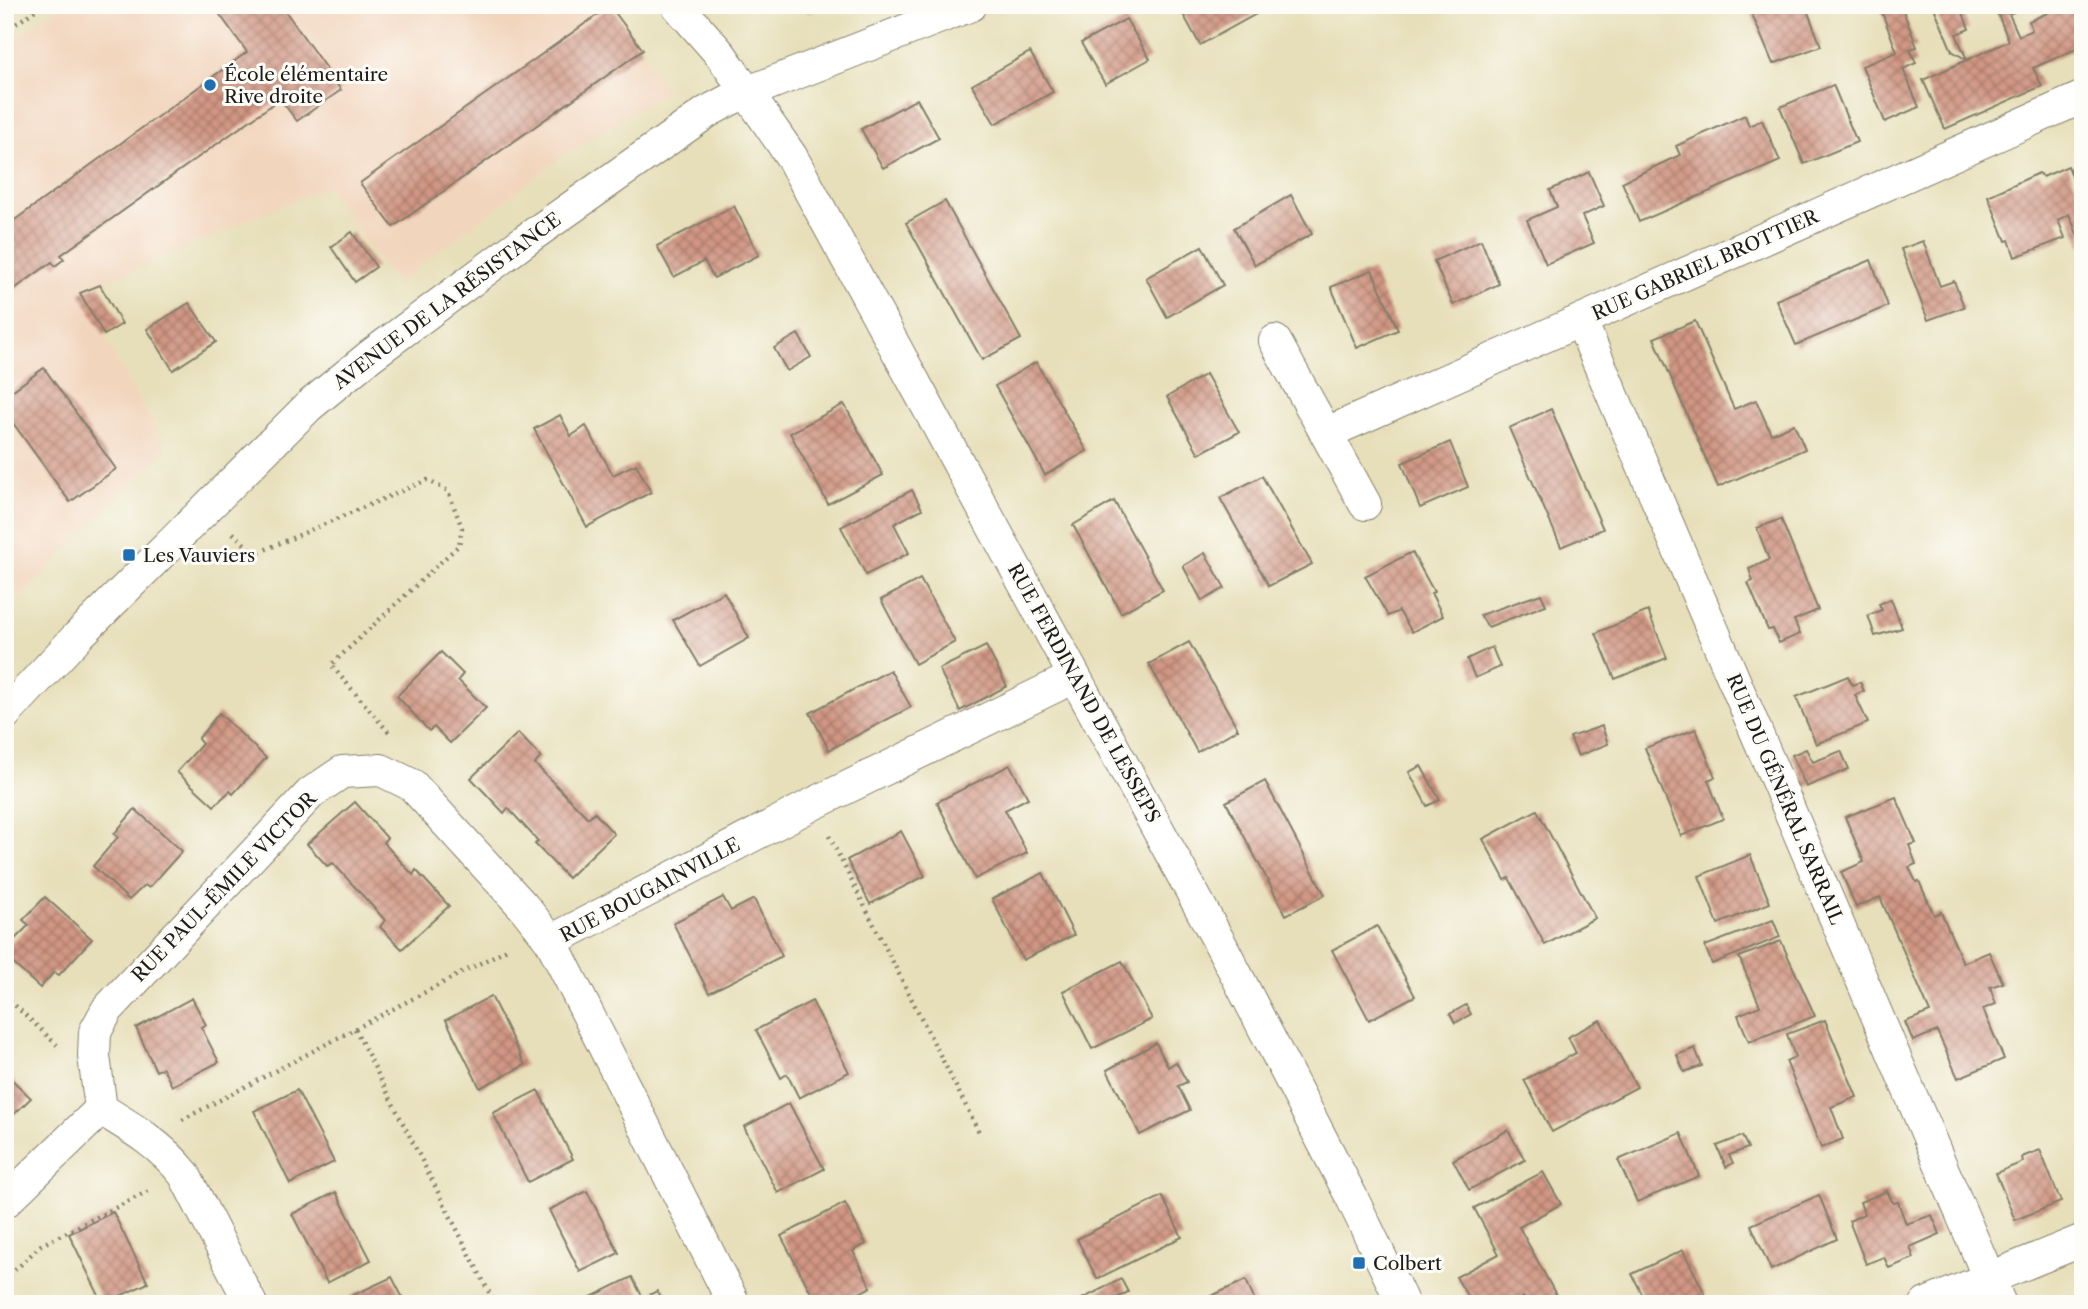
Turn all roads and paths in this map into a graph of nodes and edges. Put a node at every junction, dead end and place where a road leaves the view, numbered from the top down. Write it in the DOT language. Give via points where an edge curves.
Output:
graph roads {
  1 [pos="42,5"];
  2 [pos="677,5"];
  3 [pos="959,7"];
  4 [pos="5,21"];
  5 [pos="11,28"];
  6 [pos="5,32"];
  7 [pos="748,92"];
  8 [pos="2083,97"];
  9 [pos="1581,321"];
  10 [pos="1275,341"];
  11 [pos="1326,433"];
  12 [pos="1365,504"];
  13 [pos="232,532"];
  14 [pos="1074,677"];
  15 [pos="5,715"];
  16 [pos="382,770"];
  17 [pos="813,804"];
  18 [pos="551,941"];
  19 [pos="5,996"];
  20 [pos="355,1030"];
  21 [pos="94,1056"];
  22 [pos="101,1109"];
  23 [pos="979,1132"];
  24 [pos="148,1139"];
  25 [pos="184,1174"];
  26 [pos="5,1202"];
  27 [pos="2083,1240"];
  28 [pos="5,1280"];
  29 [pos="1994,1290"];
  30 [pos="251,1304"];
  31 [pos="495,1304"];
  32 [pos="734,1304"];
  33 [pos="1403,1304"];
  34 [pos="1926,1304"];
  1 -- 5 [label="path"];
  2 -- 7 [label="street, RUE FERDINAND DE LESSEPS"];
  3 -- 7 [label="street, AVENUE DE LA RÉSISTANCE"];
  4 -- 5 [label="path"];
  5 -- 6 [label="path"];
  7 -- 14 [label="street, RUE FERDINAND DE LESSEPS" via="790,156"];
  7 -- 15 [label="street, AVENUE DE LA RÉSISTANCE" via="708,112 531,236 309,406"];
  8 -- 9 [label="street, RUE GABRIEL BROTTIER"];
  9 -- 11 [label="street, RUE GABRIEL BROTTIER"];
  9 -- 29 [label="street, RUE DU GÉNÉRAL SARRAIL"];
  10 -- 11 [label="street"];
  11 -- 12 [label="street"];
  13 -- 16 [label="path" via="255,554 428,480 448,491 462,528 459,545 331,665 394,738"];
  14 -- 17 [label="street, RUE BOUGAINVILLE"];
  14 -- 33 [label="street, RUE FERDINAND DE LESSEPS" via="1222,947"];
  16 -- 18 [label="street" via="412,785"];
  16 -- 21 [label="street, RUE PAUL-ÉMILE VICTOR" via="342,772 311,793 107,1010 95,1032"];
  17 -- 18 [label="street, RUE BOUGAINVILLE"];
  17 -- 23 [label="path"];
  18 -- 20 [label="path" via="514,946"];
  18 -- 32 [label="street, RUE BOUGAINVILLE"];
  19 -- 21 [label="path" via="64,1051"];
  20 -- 24 [label="path"];
  20 -- 31 [label="path"];
  21 -- 22 [label="street, RUE PAUL-ÉMILE VICTOR"];
  22 -- 24 [label="street"];
  22 -- 26 [label="street"];
  24 -- 25 [label="street"];
  25 -- 28 [label="path" via="41,1245"];
  25 -- 30 [label="street"];
  27 -- 29 [label="street"];
  29 -- 34 [label="street"];
}
